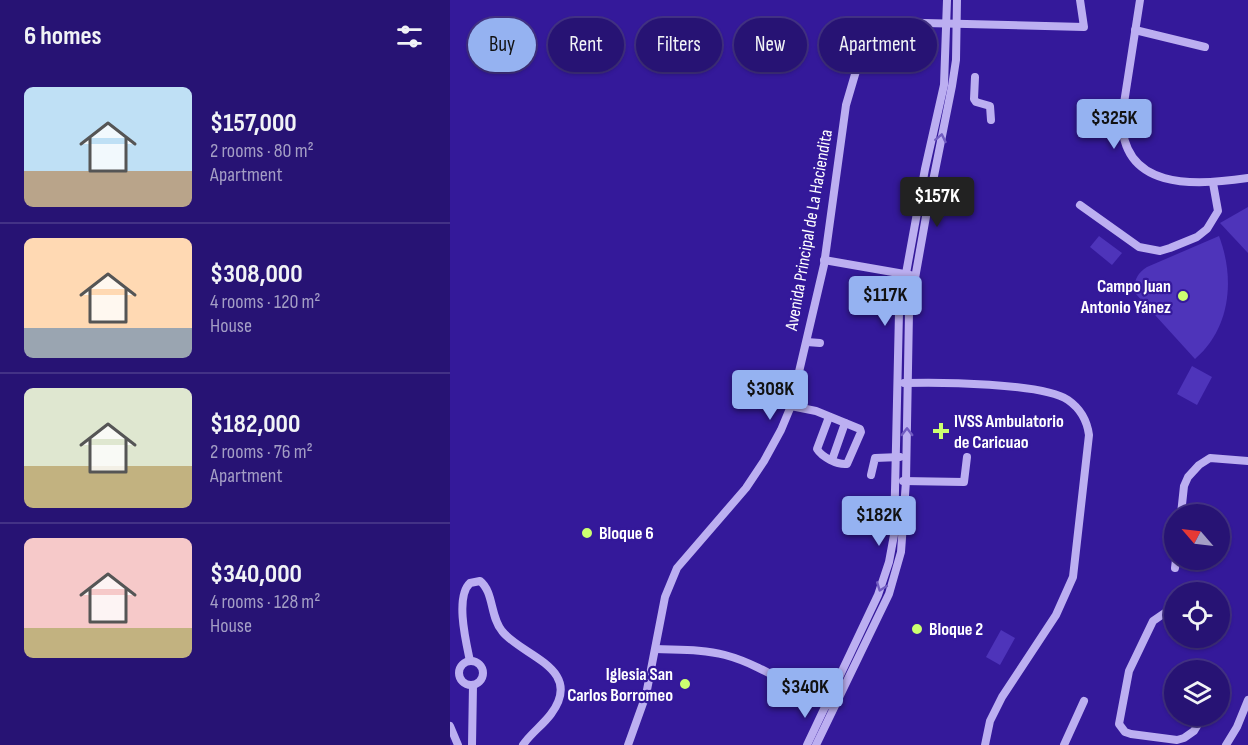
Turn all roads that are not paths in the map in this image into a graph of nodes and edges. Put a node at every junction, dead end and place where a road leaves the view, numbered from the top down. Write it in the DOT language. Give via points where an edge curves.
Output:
graph roads {
  1 [pos="947,0"];
  2 [pos="957,0"];
  3 [pos="1080,0"];
  4 [pos="1140,0"];
  5 [pos="937,23"];
  6 [pos="1135,30"];
  7 [pos="1205,46"];
  8 [pos="856,72"];
  9 [pos="949,74"];
  10 [pos="975,77"];
  11 [pos="846,105"];
  12 [pos="856,109"];
  13 [pos="991,120"];
  14 [pos="1248,178"];
  15 [pos="1213,183"];
  16 [pos="1080,205"];
  17 [pos="824,260"];
  18 [pos="910,275"];
  19 [pos="807,342"];
  20 [pos="820,343"];
  21 [pos="897,383"];
  22 [pos="908,383"];
  23 [pos="791,406"];
  24 [pos="830,417"];
  25 [pos="845,423"];
  26 [pos="902,457"];
  27 [pos="967,457"];
  28 [pos="832,460"];
  29 [pos="1248,461"];
  30 [pos="871,475"];
  31 [pos="906,481"];
  32 [pos="897,482"];
  33 [pos="1182,504"];
  34 [pos="1164,613"];
  35 [pos="656,649"];
  36 [pos="470,661"];
  37 [pos="473,685"];
  38 [pos="1248,700"];
  39 [pos="1084,701"];
  40 [pos="830,706"];
  41 [pos="450,726"];
  42 [pos="1196,726"];
  43 [pos="458,745"];
  44 [pos="472,745"];
  45 [pos="523,745"];
  46 [pos="628,745"];
  47 [pos="807,745"];
  48 [pos="816,745"];
  49 [pos="985,745"];
  50 [pos="1064,745"];
  51 [pos="1226,745"];
  1 -- 9 [label="street"];
  2 -- 9 [label="street"];
  3 -- 5 [label="street" via="1084,27"];
  4 -- 6 [label="street"];
  6 -- 7 [label="street"];
  6 -- 15 [label="street" via="1122,116 1122,130 1131,154 1162,179"];
  8 -- 11 [label="street, Avenida Principal de La Haciendita"];
  9 -- 18 [label="street"];
  10 -- 13 [label="street" via="974,99 990,106"];
  11 -- 12 [label="street"];
  11 -- 17 [label="street, Avenida Principal de La Haciendita"];
  14 -- 15 [label="street"];
  15 -- 16 [label="street" via="1218,212 1208,229 1160,251 1139,247"];
  17 -- 18 [label="street"];
  17 -- 19 [label="street, Avenida Principal de La Haciendita"];
  18 -- 21 [label="street" via="899,312"];
  18 -- 22 [label="street"];
  19 -- 20 [label="street"];
  19 -- 23 [label="street, Avenida Principal de La Haciendita"];
  21 -- 22 [label="street"];
  21 -- 26 [label="street"];
  26 -- 22 [label="street, one-way"];
  22 -- 49 [label="street" via="1046,392 1069,400 1087,422 1089,435 1073,577 1056,615 1002,697 990,721"];
  23 -- 24 [label="street"];
  23 -- 35 [label="street, Avenida Principal de La Haciendita" via="746,488 674,566"];
  24 -- 25 [label="street"];
  24 -- 28 [label="street" via="817,449"];
  25 -- 28 [label="street"];
  25 -- 28 [label="street" via="861,432 849,462 841,465"];
  26 -- 30 [label="street" via="875,458"];
  26 -- 31 [label="street"];
  26 -- 32 [label="street"];
  27 -- 31 [label="street" via="964,482"];
  29 -- 33 [label="street" via="1210,458 1199,465 1184,486"];
  31 -- 32 [label="street"];
  31 -- 40 [label="street" via="896,575"];
  32 -- 40 [label="street, one-way" via="887,571"];
  34 -- 42 [label="street" via="1153,621 1129,671 1119,724 1131,734 1177,740 1189,735"];
  35 -- 40 [label="street" via="727,655"];
  35 -- 46 [label="street, Avenida Principal de La Haciendita" via="646,695"];
  36 -- 37 [label="street" via="462,665 460,674 464,682"];
  36 -- 37 [label="street" via="479,663 483,671 481,680"];
  36 -- 45 [label="street" via="463,593 470,583 480,581 488,591 501,630 547,663 559,683 560,692 552,713"];
  37 -- 44 [label="street"];
  38 -- 51 [label="street"];
  39 -- 50 [label="street"];
  40 -- 47 [label="street"];
  40 -- 48 [label="street"];
  41 -- 43 [label="street"];
}
